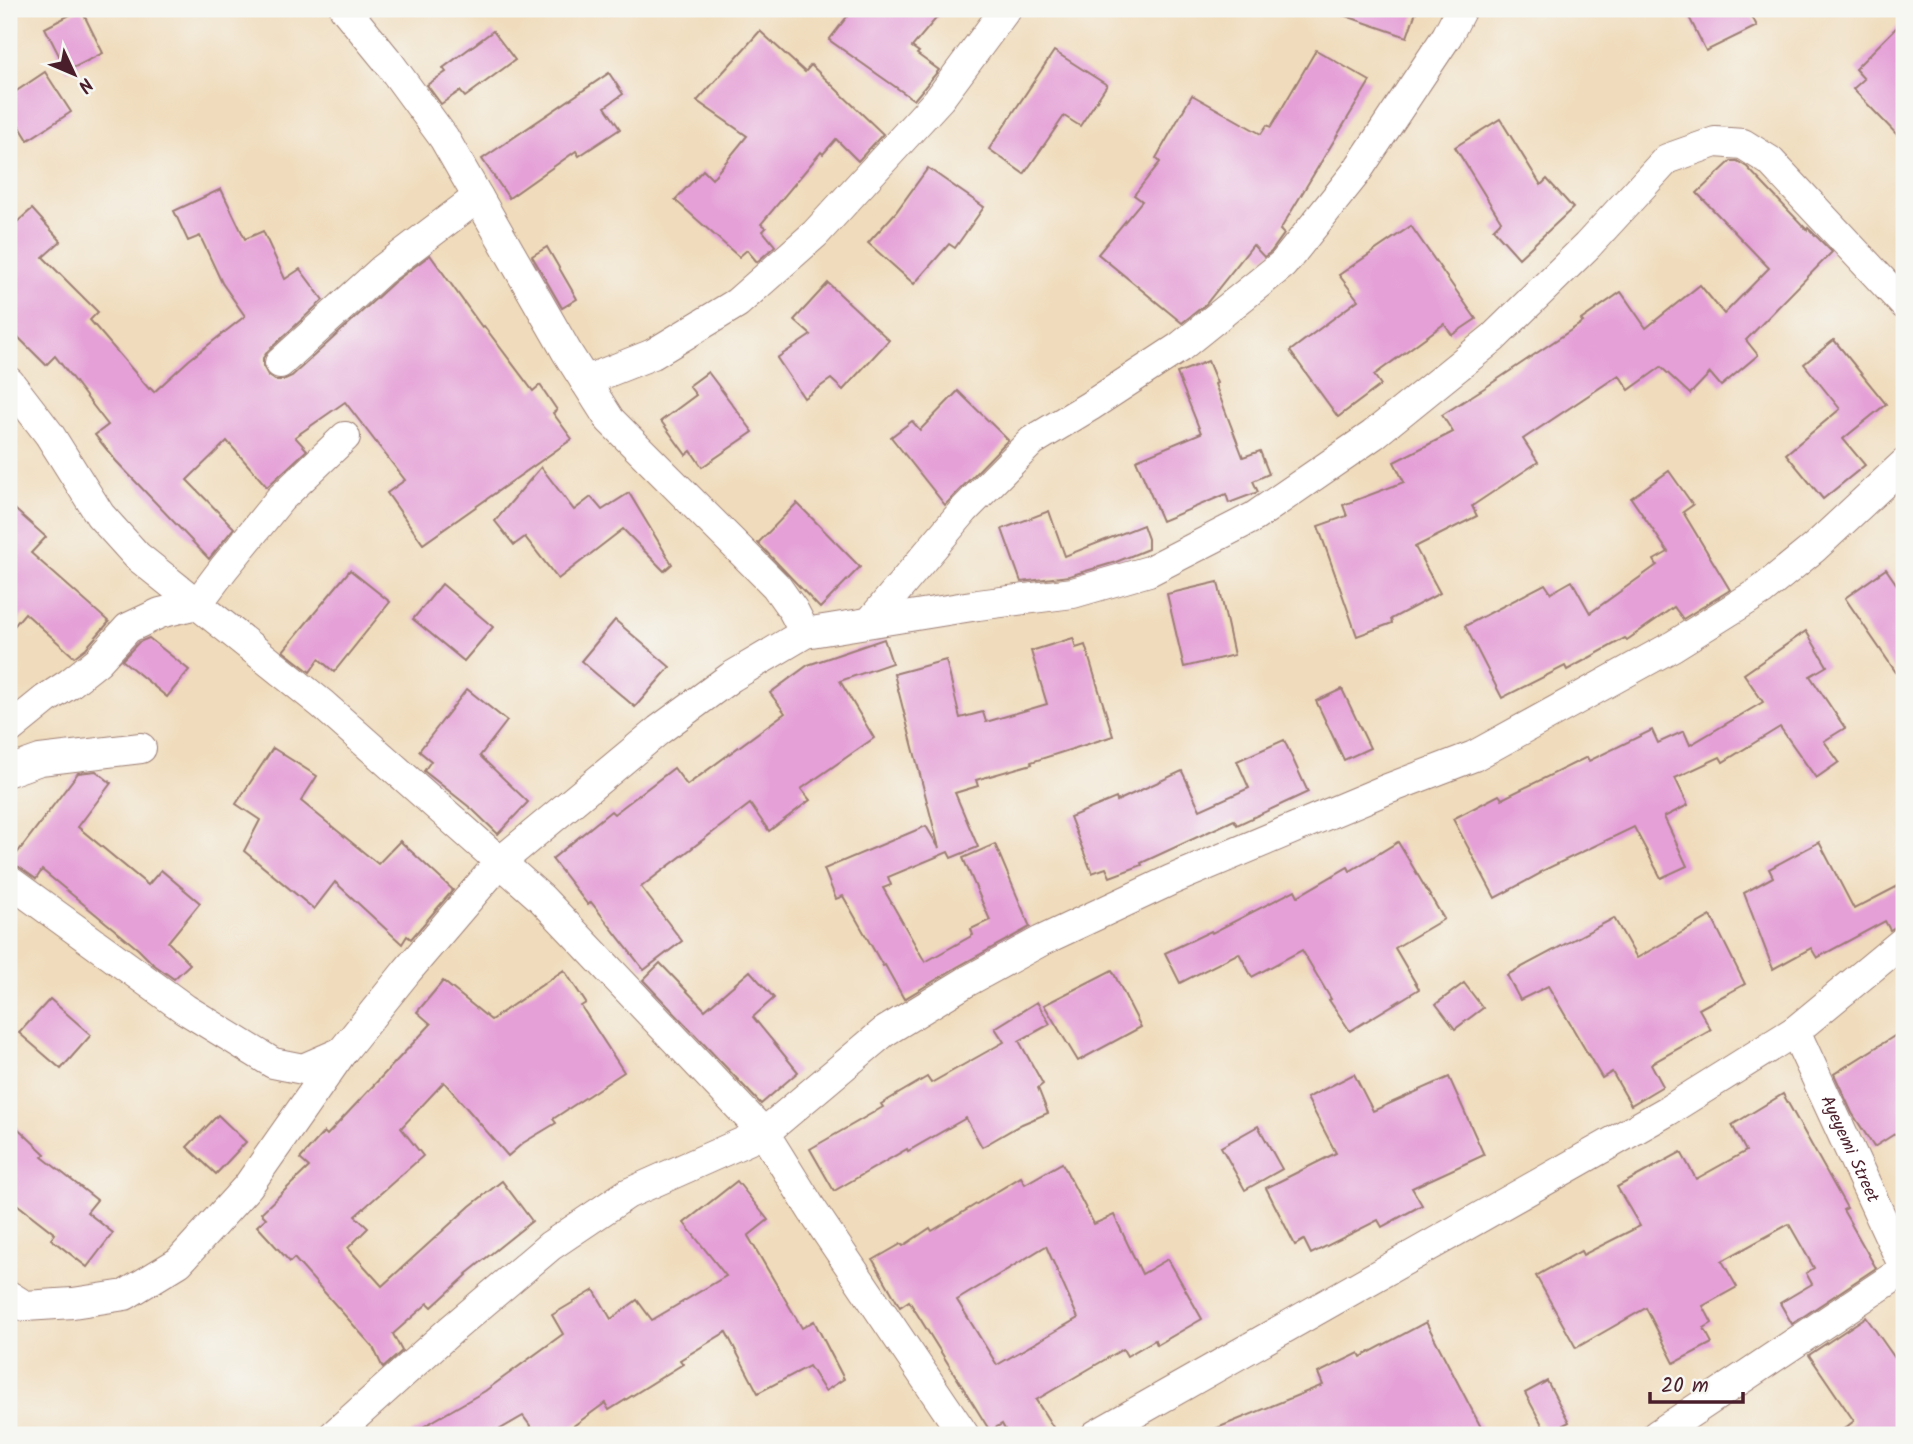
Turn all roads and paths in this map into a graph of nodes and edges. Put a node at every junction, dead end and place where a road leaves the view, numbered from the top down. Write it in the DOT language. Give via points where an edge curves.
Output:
graph roads {
  1 [pos="345,9"];
  2 [pos="1006,9"];
  3 [pos="1461,9"];
  4 [pos="478,197"];
  5 [pos="1904,304"];
  6 [pos="280,363"];
  7 [pos="585,381"];
  8 [pos="9,382"];
  9 [pos="345,437"];
  10 [pos="1904,464"];
  11 [pos="197,604"];
  12 [pos="871,621"];
  13 [pos="805,633"];
  14 [pos="9,729"];
  15 [pos="141,748"];
  16 [pos="9,771"];
  17 [pos="500,862"];
  18 [pos="9,881"];
  19 [pos="1904,941"];
  20 [pos="1795,1031"];
  21 [pos="342,1052"];
  22 [pos="764,1133"];
  23 [pos="1904,1269"];
  24 [pos="9,1296"];
  25 [pos="334,1435"];
  26 [pos="964,1435"];
  27 [pos="1096,1435"];
  28 [pos="1657,1435"];
  1 -- 4 [label="street" via="444,138"];
  2 -- 7 [label="street" via="940,98 816,234 737,303 653,354"];
  3 -- 12 [label="street" via="1355,174 1283,264 1180,346 1031,441 964,510"];
  4 -- 6 [label="street" via="382,270"];
  4 -- 7 [label="street"];
  5 -- 12 [label="street" via="1770,161 1743,144 1715,142 1667,159 1493,338 1373,435 1254,517 1149,571 1073,593"];
  7 -- 13 [label="street" via="610,419 776,586"];
  8 -- 11 [label="street" via="49,434 100,515 137,556"];
  9 -- 11 [label="street" via="280,499"];
  10 -- 22 [label="street" via="1761,591 1673,646 1474,756 1171,880 1041,941 884,1032"];
  11 -- 14 [label="street" via="160,613 128,628 98,661"];
  11 -- 17 [label="street" via="322,704"];
  12 -- 13 [label="street"];
  13 -- 17 [label="street" via="731,677 659,730"];
  15 -- 16 [label="street" via="40,760"];
  17 -- 21 [label="street"];
  17 -- 22 [label="street" via="542,899"];
  18 -- 21 [label="street" via="185,1009 273,1063 303,1069"];
  19 -- 20 [label="street"];
  20 -- 23 [label="street, Ayeyemi Street"];
  20 -- 27 [label="street" via="1669,1110"];
  21 -- 24 [label="street" via="248,1186 179,1262 125,1295 25,1306"];
  22 -- 25 [label="street" via="626,1194 550,1246"];
  22 -- 26 [label="street"];
  23 -- 28 [label="street"];
}
